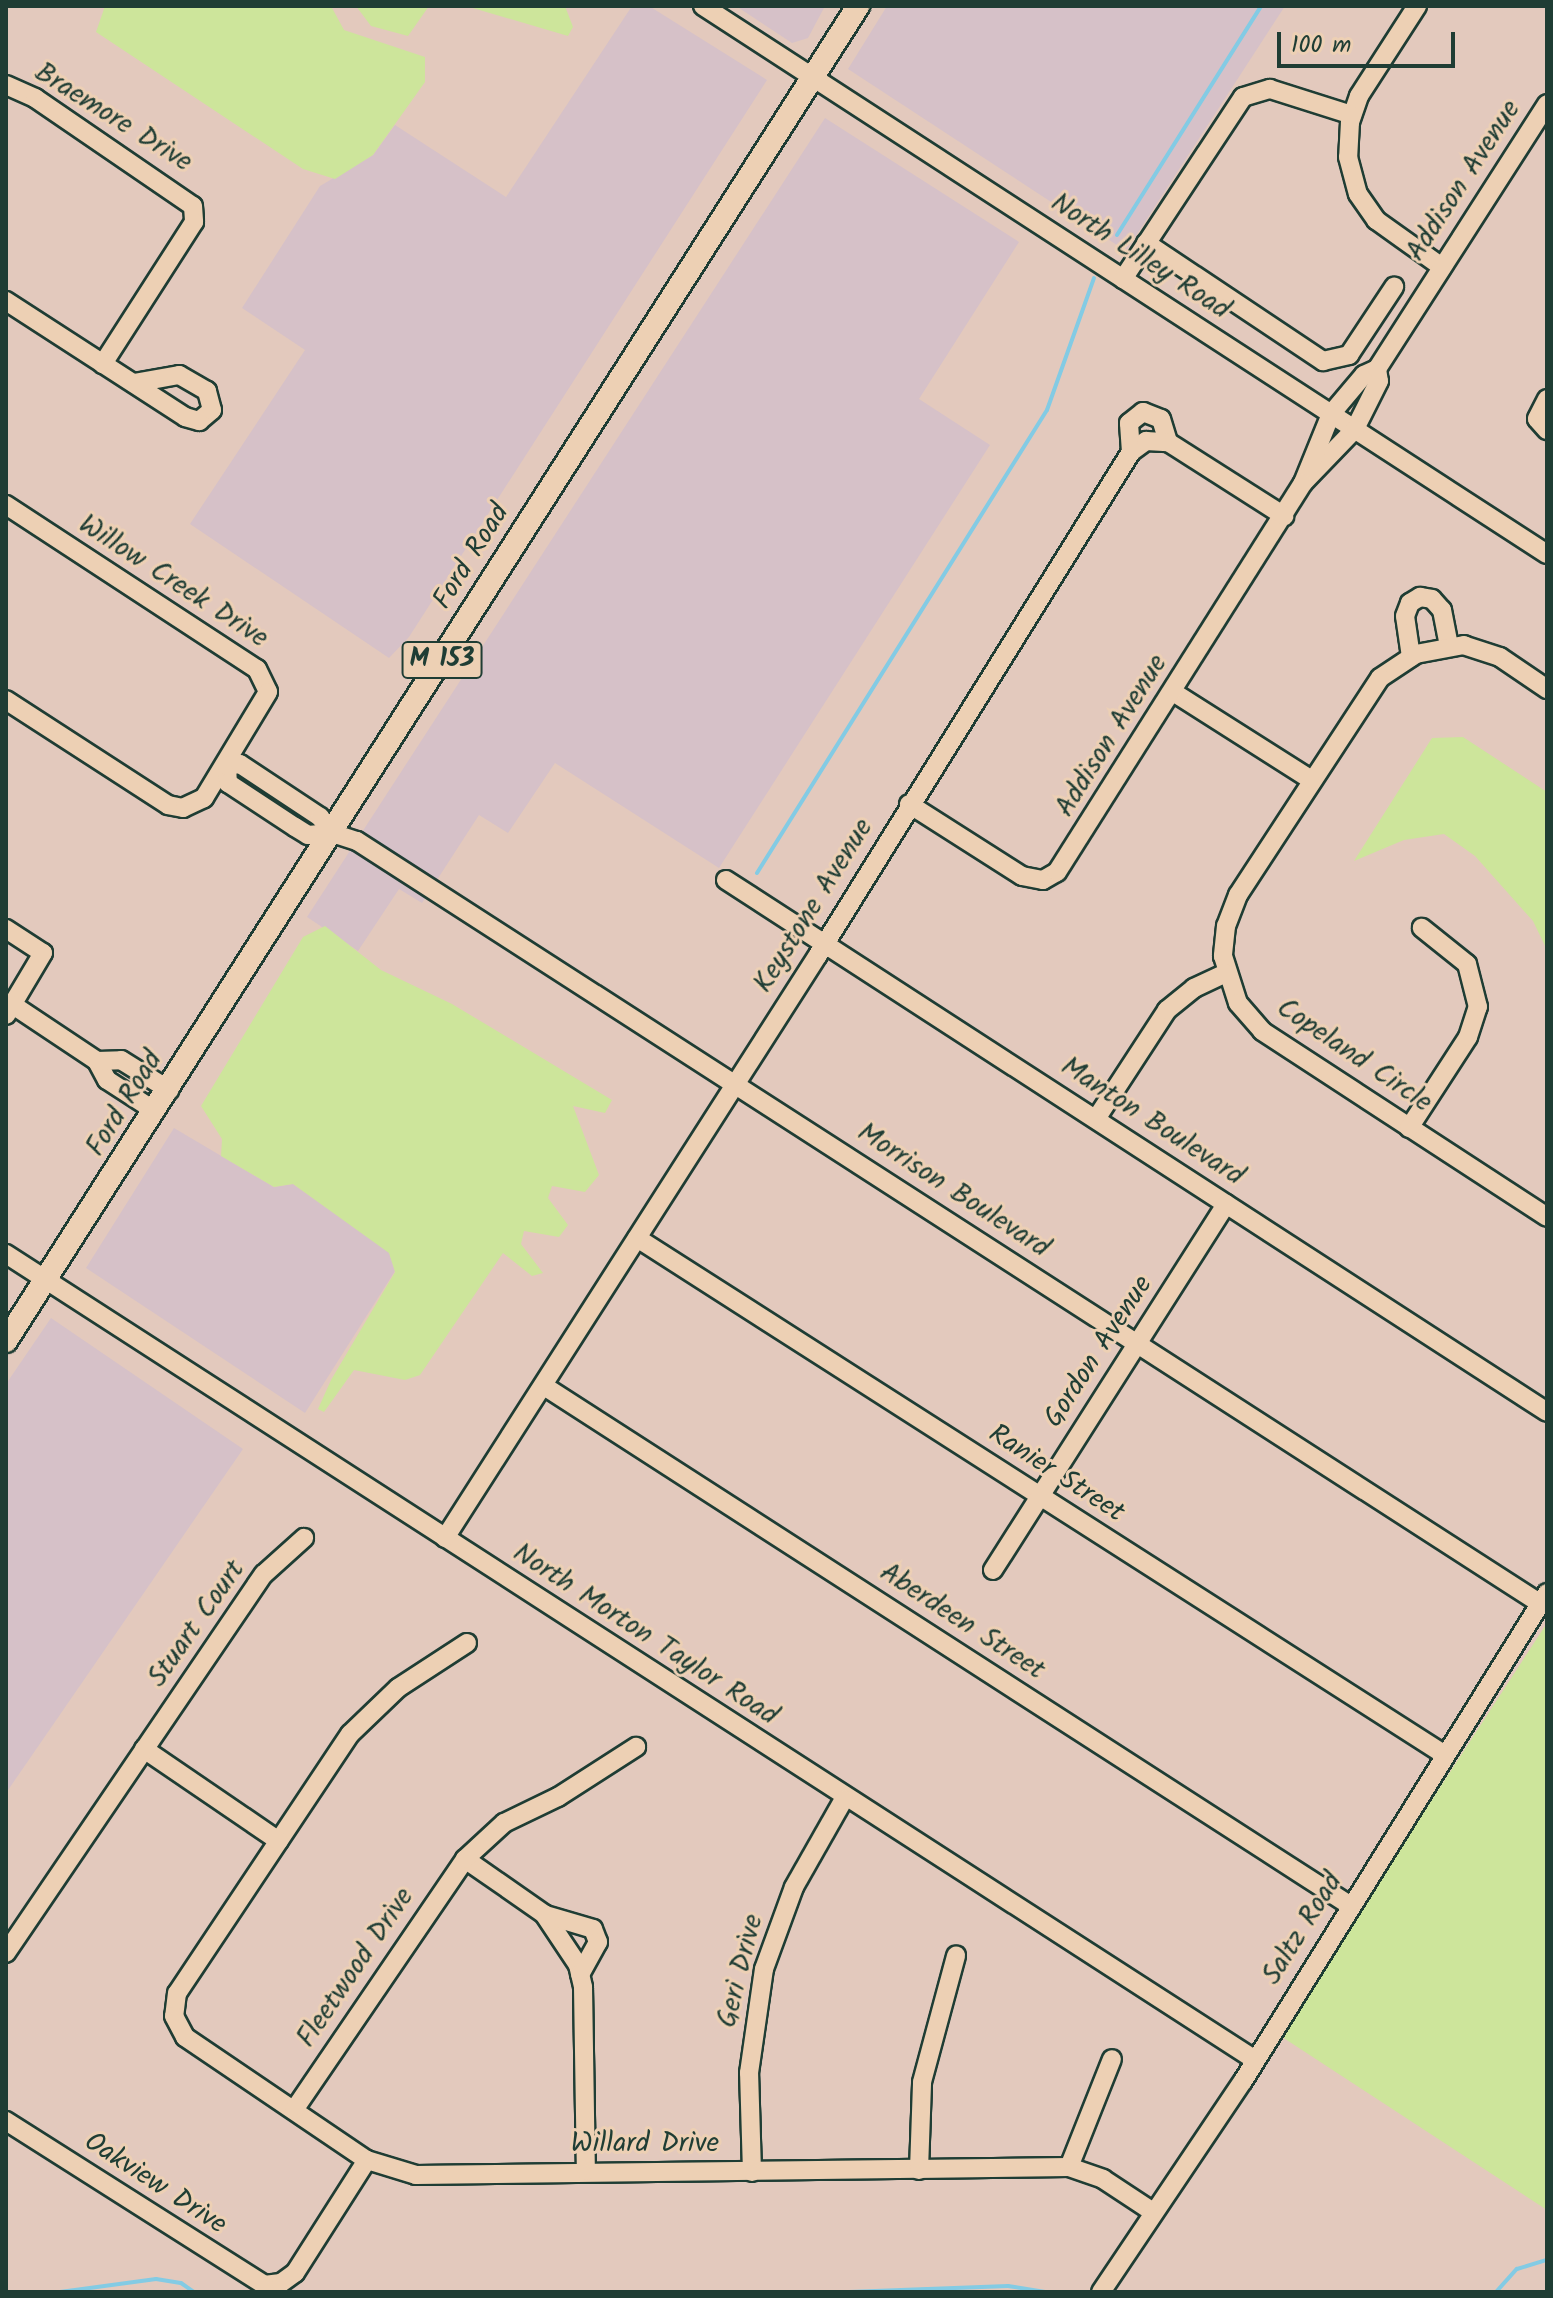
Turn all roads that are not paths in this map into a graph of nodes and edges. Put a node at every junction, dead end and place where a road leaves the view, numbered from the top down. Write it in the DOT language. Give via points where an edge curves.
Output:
graph roads {
  1 [pos="703,6"];
  2 [pos="858,6"];
  3 [pos="1417,6"];
  4 [pos="813,77"];
  5 [pos="6,85"];
  6 [pos="1547,104"];
  7 [pos="1352,115"];
  8 [pos="1146,243"];
  9 [pos="1442,267"];
  10 [pos="1123,279"];
  11 [pos="1394,287"];
  12 [pos="6,301"];
  13 [pos="1375,316"];
  14 [pos="1401,333"];
  15 [pos="103,364"];
  16 [pos="1377,369"];
  17 [pos="134,383"];
  18 [pos="1547,399"];
  19 [pos="1331,414"];
  20 [pos="1355,429"];
  21 [pos="1547,430"];
  22 [pos="1168,442"];
  23 [pos="1131,452"];
  24 [pos="1303,483"];
  25 [pos="6,505"];
  26 [pos="1284,516"];
  27 [pos="1547,554"];
  28 [pos="1449,645"];
  29 [pos="1411,657"];
  30 [pos="1547,689"];
  31 [pos="1173,692"];
  32 [pos="6,700"];
  33 [pos="227,766"];
  34 [pos="1310,779"];
  35 [pos="909,804"];
  36 [pos="332,833"];
  37 [pos="726,880"];
  38 [pos="1422,928"];
  39 [pos="6,929"];
  40 [pos="825,944"];
  41 [pos="1226,973"];
  42 [pos="9,1010"];
  43 [pos="97,1061"];
  44 [pos="735,1084"];
  45 [pos="169,1090"];
  46 [pos="155,1111"];
  47 [pos="1096,1119"];
  48 [pos="1409,1128"];
  49 [pos="1226,1204"];
  50 [pos="1547,1217"];
  51 [pos="637,1238"];
  52 [pos="6,1254"];
  53 [pos="47,1280"];
  54 [pos="6,1341"];
  55 [pos="1138,1343"];
  56 [pos="544,1386"];
  57 [pos="1547,1412"];
  58 [pos="1039,1496"];
  59 [pos="304,1538"];
  60 [pos="445,1538"];
  61 [pos="993,1570"];
  62 [pos="1544,1598"];
  63 [pos="467,1643"];
  64 [pos="636,1747"];
  65 [pos="144,1749"];
  66 [pos="1445,1755"];
  67 [pos="844,1799"];
  68 [pos="279,1841"];
  69 [pos="465,1859"];
  70 [pos="1351,1906"];
  71 [pos="544,1914"];
  72 [pos="6,1953"];
  73 [pos="956,1956"];
  74 [pos="580,1974"];
  75 [pos="1112,2059"];
  76 [pos="1255,2060"];
  77 [pos="294,2110"];
  78 [pos="6,2121"];
  79 [pos="367,2160"];
  80 [pos="1069,2167"];
  81 [pos="919,2170"];
  82 [pos="586,2171"];
  83 [pos="752,2172"];
  84 [pos="1153,2212"];
  85 [pos="1101,2292"];
  1 -- 4 [label="street, North Lilley Road"];
  2 -- 4 [label="main road, Ford Road / M 153"];
  3 -- 7 [label="street"];
  4 -- 10 [label="street, North Lilley Road"];
  4 -- 36 [label="main road, Ford Road / M 153"];
  5 -- 15 [label="street, Braemore Drive" via="35,98 193,206 194,222"];
  6 -- 9 [label="street, Addison Avenue"];
  7 -- 8 [label="street" via="1270,89 1249,93"];
  7 -- 9 [label="street" via="1348,157 1358,194 1385,228"];
  8 -- 10 [label="street"];
  8 -- 13 [label="street" via="1323,361 1349,355"];
  9 -- 14 [label="street, Addison Avenue"];
  10 -- 19 [label="street, North Lilley Road"];
  11 -- 13 [label="street"];
  12 -- 15 [label="street"];
  13 -- 14 [label="street"];
  14 -- 16 [label="street, Addison Avenue"];
  15 -- 17 [label="street"];
  16 -- 19 [label="street, Addison Avenue" via="1364,375"];
  16 -- 20 [label="street, Addison Avenue" via="1379,381"];
  18 -- 21 [label="street" via="1537,419"];
  19 -- 20 [label="street, North Lilley Road"];
  19 -- 24 [label="street, Addison Avenue"];
  20 -- 24 [label="street, Addison Avenue"];
  20 -- 27 [label="street, North Lilley Road"];
  22 -- 23 [label="street" via="1146,441"];
  22 -- 23 [label="street" via="1161,419 1143,412 1129,423"];
  22 -- 26 [label="street"];
  23 -- 35 [label="street, Keystone Avenue"];
  24 -- 26 [label="street, Addison Avenue"];
  25 -- 33 [label="street, Willow Creek Drive" via="264,676 266,704"];
  26 -- 31 [label="street, Addison Avenue"];
  28 -- 29 [label="street, Copeland Circle"];
  28 -- 29 [label="street" via="1442,610 1432,599 1420,597 1405,616"];
  28 -- 30 [label="street, Copeland Circle" via="1485,650"];
  29 -- 34 [label="street, Copeland Circle" via="1380,678"];
  31 -- 34 [label="street"];
  31 -- 35 [label="street, Addison Avenue" via="1062,867 1043,880 1022,876"];
  32 -- 33 [label="street" via="174,807 196,804"];
  33 -- 36 [label="street" via="240,764 320,817"];
  34 -- 41 [label="street, Copeland Circle" via="1232,906 1223,942"];
  35 -- 40 [label="street, Keystone Avenue"];
  36 -- 44 [label="street, Morrison Boulevard" via="357,841"];
  36 -- 45 [label="main road, Ford Road / M 153"];
  37 -- 40 [label="street, Manton Boulevard"];
  38 -- 48 [label="street" via="1467,964 1478,1007 1468,1037"];
  39 -- 42 [label="street" via="43,953"];
  40 -- 44 [label="street, Keystone Avenue"];
  40 -- 47 [label="street, Manton Boulevard"];
  41 -- 47 [label="street" via="1194,988 1167,1010"];
  41 -- 48 [label="street, Copeland Circle" via="1238,1003 1262,1031"];
  42 -- 43 [label="street"];
  43 -- 45 [label="street" via="121,1060"];
  43 -- 46 [label="street" via="107,1080"];
  44 -- 51 [label="street, Keystone Avenue"];
  44 -- 55 [label="street, Morrison Boulevard"];
  45 -- 46 [label="main road, Ford Road / M 153"];
  46 -- 53 [label="main road, Ford Road / M 153"];
  47 -- 49 [label="street, Manton Boulevard"];
  48 -- 50 [label="street, Copeland Circle"];
  49 -- 55 [label="street, Gordon Avenue"];
  49 -- 57 [label="street, Manton Boulevard"];
  51 -- 56 [label="street, Keystone Avenue"];
  51 -- 58 [label="street, Ranier Street"];
  52 -- 53 [label="street, North Morton Taylor Road"];
  53 -- 54 [label="main road, Ford Road / M 153"];
  53 -- 60 [label="street, North Morton Taylor Road"];
  55 -- 58 [label="street, Gordon Avenue"];
  55 -- 62 [label="street, Morrison Boulevard"];
  56 -- 60 [label="street, Keystone Avenue"];
  56 -- 70 [label="street, Aberdeen Street"];
  58 -- 61 [label="street, Gordon Avenue"];
  58 -- 66 [label="street, Ranier Street"];
  59 -- 65 [label="street, Stuart Court" via="264,1574"];
  60 -- 67 [label="street, North Morton Taylor Road"];
  62 -- 66 [label="street, Saltz Road"];
  63 -- 68 [label="street" via="398,1688 366,1717"];
  64 -- 69 [label="street, Fleetwood Drive" via="558,1797 504,1823"];
  65 -- 68 [label="street"];
  65 -- 72 [label="street, Stuart Court"];
  66 -- 70 [label="street, Saltz Road"];
  67 -- 76 [label="street, North Morton Taylor Road"];
  67 -- 83 [label="street, Geri Drive" via="794,1887 764,1969 749,2073"];
  68 -- 77 [label="street, Willard Drive" via="177,1993 175,2020 191,2042"];
  69 -- 71 [label="street"];
  69 -- 77 [label="street, Fleetwood Drive"];
  70 -- 76 [label="street, Saltz Road"];
  71 -- 74 [label="street" via="569,1946"];
  71 -- 74 [label="street" via="593,1929 598,1942"];
  73 -- 81 [label="street" via="922,2082"];
  74 -- 82 [label="street"];
  75 -- 80 [label="street"];
  76 -- 84 [label="street, Saltz Road"];
  77 -- 79 [label="street, Willard Drive"];
  78 -- 79 [label="street, Oakview Drive" via="256,2282 277,2284 295,2273"];
  79 -- 82 [label="street, Willard Drive" via="416,2175"];
  80 -- 81 [label="street, Willard Drive"];
  80 -- 84 [label="street, Willard Drive" via="1103,2179"];
  81 -- 83 [label="street, Willard Drive"];
  82 -- 83 [label="street, Willard Drive"];
  84 -- 85 [label="street, Saltz Road"];
}
